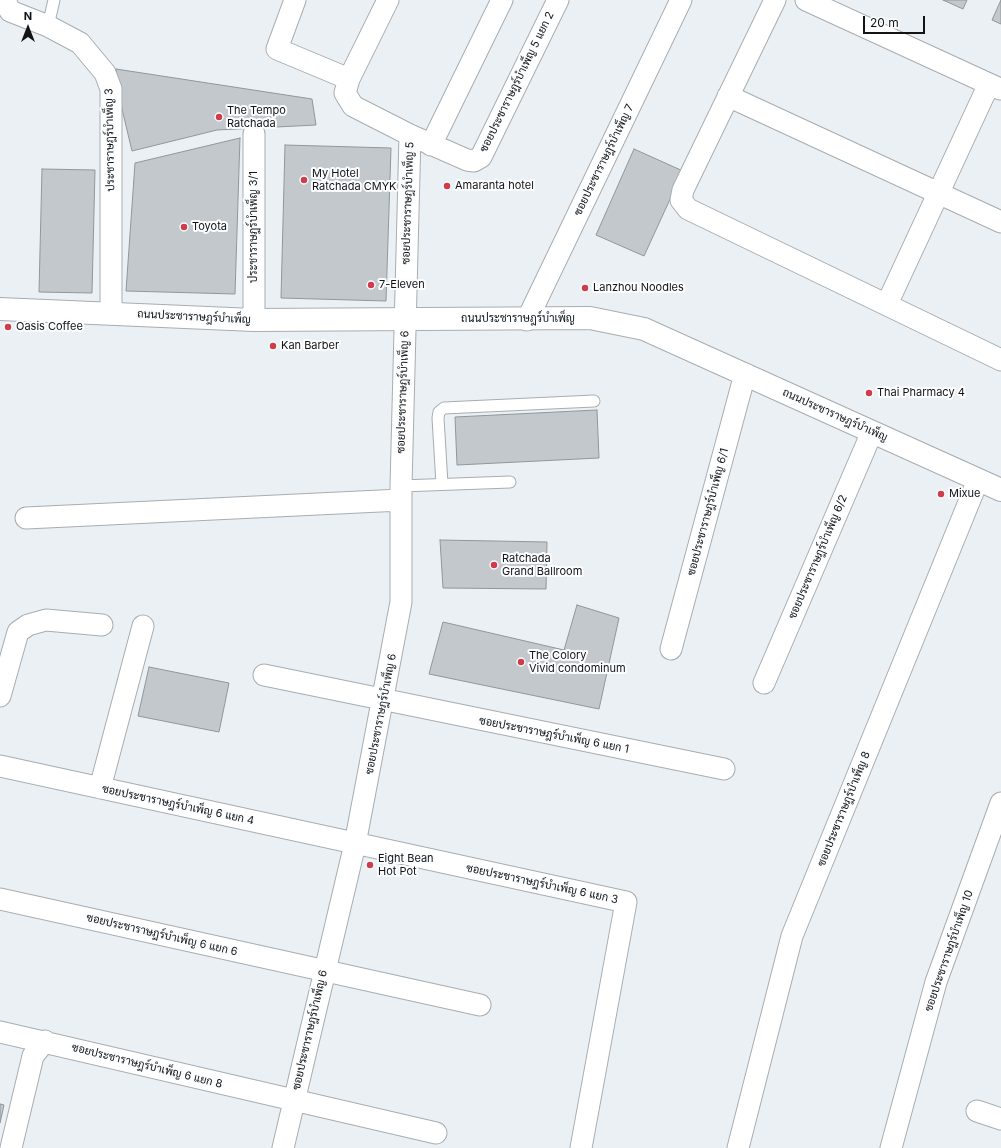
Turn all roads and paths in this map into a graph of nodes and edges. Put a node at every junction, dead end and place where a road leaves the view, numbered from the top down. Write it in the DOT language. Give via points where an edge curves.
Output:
graph roads {
  1 [pos="5,0"];
  2 [pos="54,0"];
  3 [pos="295,0"];
  4 [pos="388,0"];
  5 [pos="502,0"];
  6 [pos="558,0"];
  7 [pos="681,0"];
  8 [pos="775,0"];
  9 [pos="806,0"];
  10 [pos="48,26"];
  11 [pos="347,86"];
  12 [pos="995,87"];
  13 [pos="728,96"];
  14 [pos="254,134"];
  15 [pos="410,135"];
  16 [pos="431,145"];
  17 [pos="940,193"];
  18 [pos="1001,222"];
  19 [pos="887,304"];
  20 [pos="0,309"];
  21 [pos="111,312"];
  22 [pos="405,319"];
  23 [pos="254,320"];
  24 [pos="527,320"];
  25 [pos="1001,360"];
  26 [pos="745,374"];
  27 [pos="594,401"];
  28 [pos="872,432"];
  29 [pos="978,480"];
  30 [pos="510,482"];
  31 [pos="442,484"];
  32 [pos="1001,490"];
  33 [pos="401,493"];
  34 [pos="26,518"];
  35 [pos="102,626"];
  36 [pos="143,626"];
  37 [pos="671,649"];
  38 [pos="264,675"];
  39 [pos="764,683"];
  40 [pos="0,696"];
  41 [pos="384,701"];
  42 [pos="0,766"];
  43 [pos="724,769"];
  44 [pos="100,788"];
  45 [pos="1001,803"];
  46 [pos="355,844"];
  47 [pos="0,899"];
  48 [pos="324,971"];
  49 [pos="480,1005"];
  50 [pos="0,1032"];
  51 [pos="45,1041"];
  52 [pos="293,1101"];
  53 [pos="978,1111"];
  54 [pos="1001,1119"];
  55 [pos="436,1133"];
  56 [pos="12,1148"];
  57 [pos="283,1148"];
  58 [pos="581,1148"];
  59 [pos="738,1148"];
  60 [pos="891,1148"];
  1 -- 10 [label="street, ประชาราษฎร์บำเพ็ญ 3" via="10,11"];
  2 -- 10 [label="lane"];
  3 -- 11 [label="street" via="277,49"];
  4 -- 11 [label="street"];
  5 -- 16 [label="street"];
  6 -- 16 [label="street, ซอยประชาราษฎร์บำเพ็ญ 5 แยก 2" via="481,157 474,161 467,160"];
  7 -- 24 [label="street, ซอยประชาราษฎร์บำเพ็ญ 7"];
  8 -- 13 [label="street"];
  9 -- 12 [label="street"];
  10 -- 21 [label="street, ประชาราษฎร์บำเพ็ญ 3" via="80,43 105,73 111,89"];
  11 -- 15 [label="street" via="353,106"];
  12 -- 17 [label="street"];
  13 -- 17 [label="street"];
  13 -- 19 [label="street" via="683,190 681,200 688,209"];
  14 -- 23 [label="street, ประชาราษฎร์บำเพ็ญ 3/1"];
  15 -- 16 [label="street"];
  15 -- 22 [label="street, ซอยประชาราษฎร์บำเพ็ญ 5"];
  17 -- 18 [label="street"];
  17 -- 19 [label="street"];
  19 -- 25 [label="street"];
  20 -- 21 [label="main road, ถนนประชาราษฎร์บำเพ็ญ"];
  21 -- 23 [label="main road, ถนนประชาราษฎร์บำเพ็ญ"];
  22 -- 23 [label="main road, ถนนประชาราษฎร์บำเพ็ญ"];
  22 -- 24 [label="main road, ถนนประชาราษฎร์บำเพ็ญ"];
  22 -- 33 [label="street, ซอยประชาราษฎร์บำเพ็ญ 6"];
  24 -- 26 [label="main road, ถนนประชาราษฎร์บำเพ็ญ" via="590,318 644,329"];
  26 -- 28 [label="main road, ถนนประชาราษฎร์บำเพ็ญ"];
  26 -- 37 [label="street, ซอยประชาราษฎร์บำเพ็ญ 6/1"];
  27 -- 31 [label="lane" via="444,408 439,412 438,418"];
  28 -- 29 [label="main road, ถนนประชาราษฎร์บำเพ็ญ"];
  28 -- 39 [label="street, ซอยประชาราษฎร์บำเพ็ญ 6/2"];
  29 -- 32 [label="main road, ถนนประชาราษฎร์บำเพ็ญ"];
  29 -- 59 [label="street, ซอยประชาราษฎร์บำเพ็ญ 8" via="792,936"];
  30 -- 31 [label="lane"];
  31 -- 33 [label="lane"];
  33 -- 34 [label="street"];
  33 -- 41 [label="street, ซอยประชาราษฎร์บำเพ็ญ 6" via="401,602"];
  35 -- 40 [label="street" via="46,620 28,625 18,632"];
  36 -- 44 [label="street"];
  38 -- 41 [label="street, ซอยประชาราษฎร์บำเพ็ญ 6 แยก 1"];
  41 -- 43 [label="street, ซอยประชาราษฎร์บำเพ็ญ 6 แยก 1"];
  41 -- 46 [label="street, ซอยประชาราษฎร์บำเพ็ญ 6"];
  42 -- 44 [label="street, ซอยประชาราษฎร์บำเพ็ญ 6 แยก 4"];
  44 -- 46 [label="street, ซอยประชาราษฎร์บำเพ็ญ 6 แยก 4"];
  45 -- 60 [label="street, ซอยประชาราษฎร์บำเพ็ญ 10" via="936,982"];
  46 -- 48 [label="street, ซอยประชาราษฎร์บำเพ็ญ 6"];
  46 -- 58 [label="street, ซอยประชาราษฎร์บำเพ็ญ 6 แยก 3" via="626,902"];
  47 -- 48 [label="street, ซอยประชาราษฎร์บำเพ็ญ 6 แยก 6"];
  48 -- 49 [label="street, ซอยประชาราษฎร์บำเพ็ญ 6 แยก 6"];
  48 -- 52 [label="street, ซอยประชาราษฎร์บำเพ็ญ 6"];
  50 -- 51 [label="street, ซอยประชาราษฎร์บำเพ็ญ 6 แยก 8"];
  51 -- 52 [label="street, ซอยประชาราษฎร์บำเพ็ญ 6 แยก 8"];
  51 -- 56 [label="street" via="33,1056"];
  52 -- 55 [label="street, ซอยประชาราษฎร์บำเพ็ญ 6 แยก 8"];
  52 -- 57 [label="street, ซอยประชาราษฎร์บำเพ็ญ 6"];
  53 -- 54 [label="street"];
}
